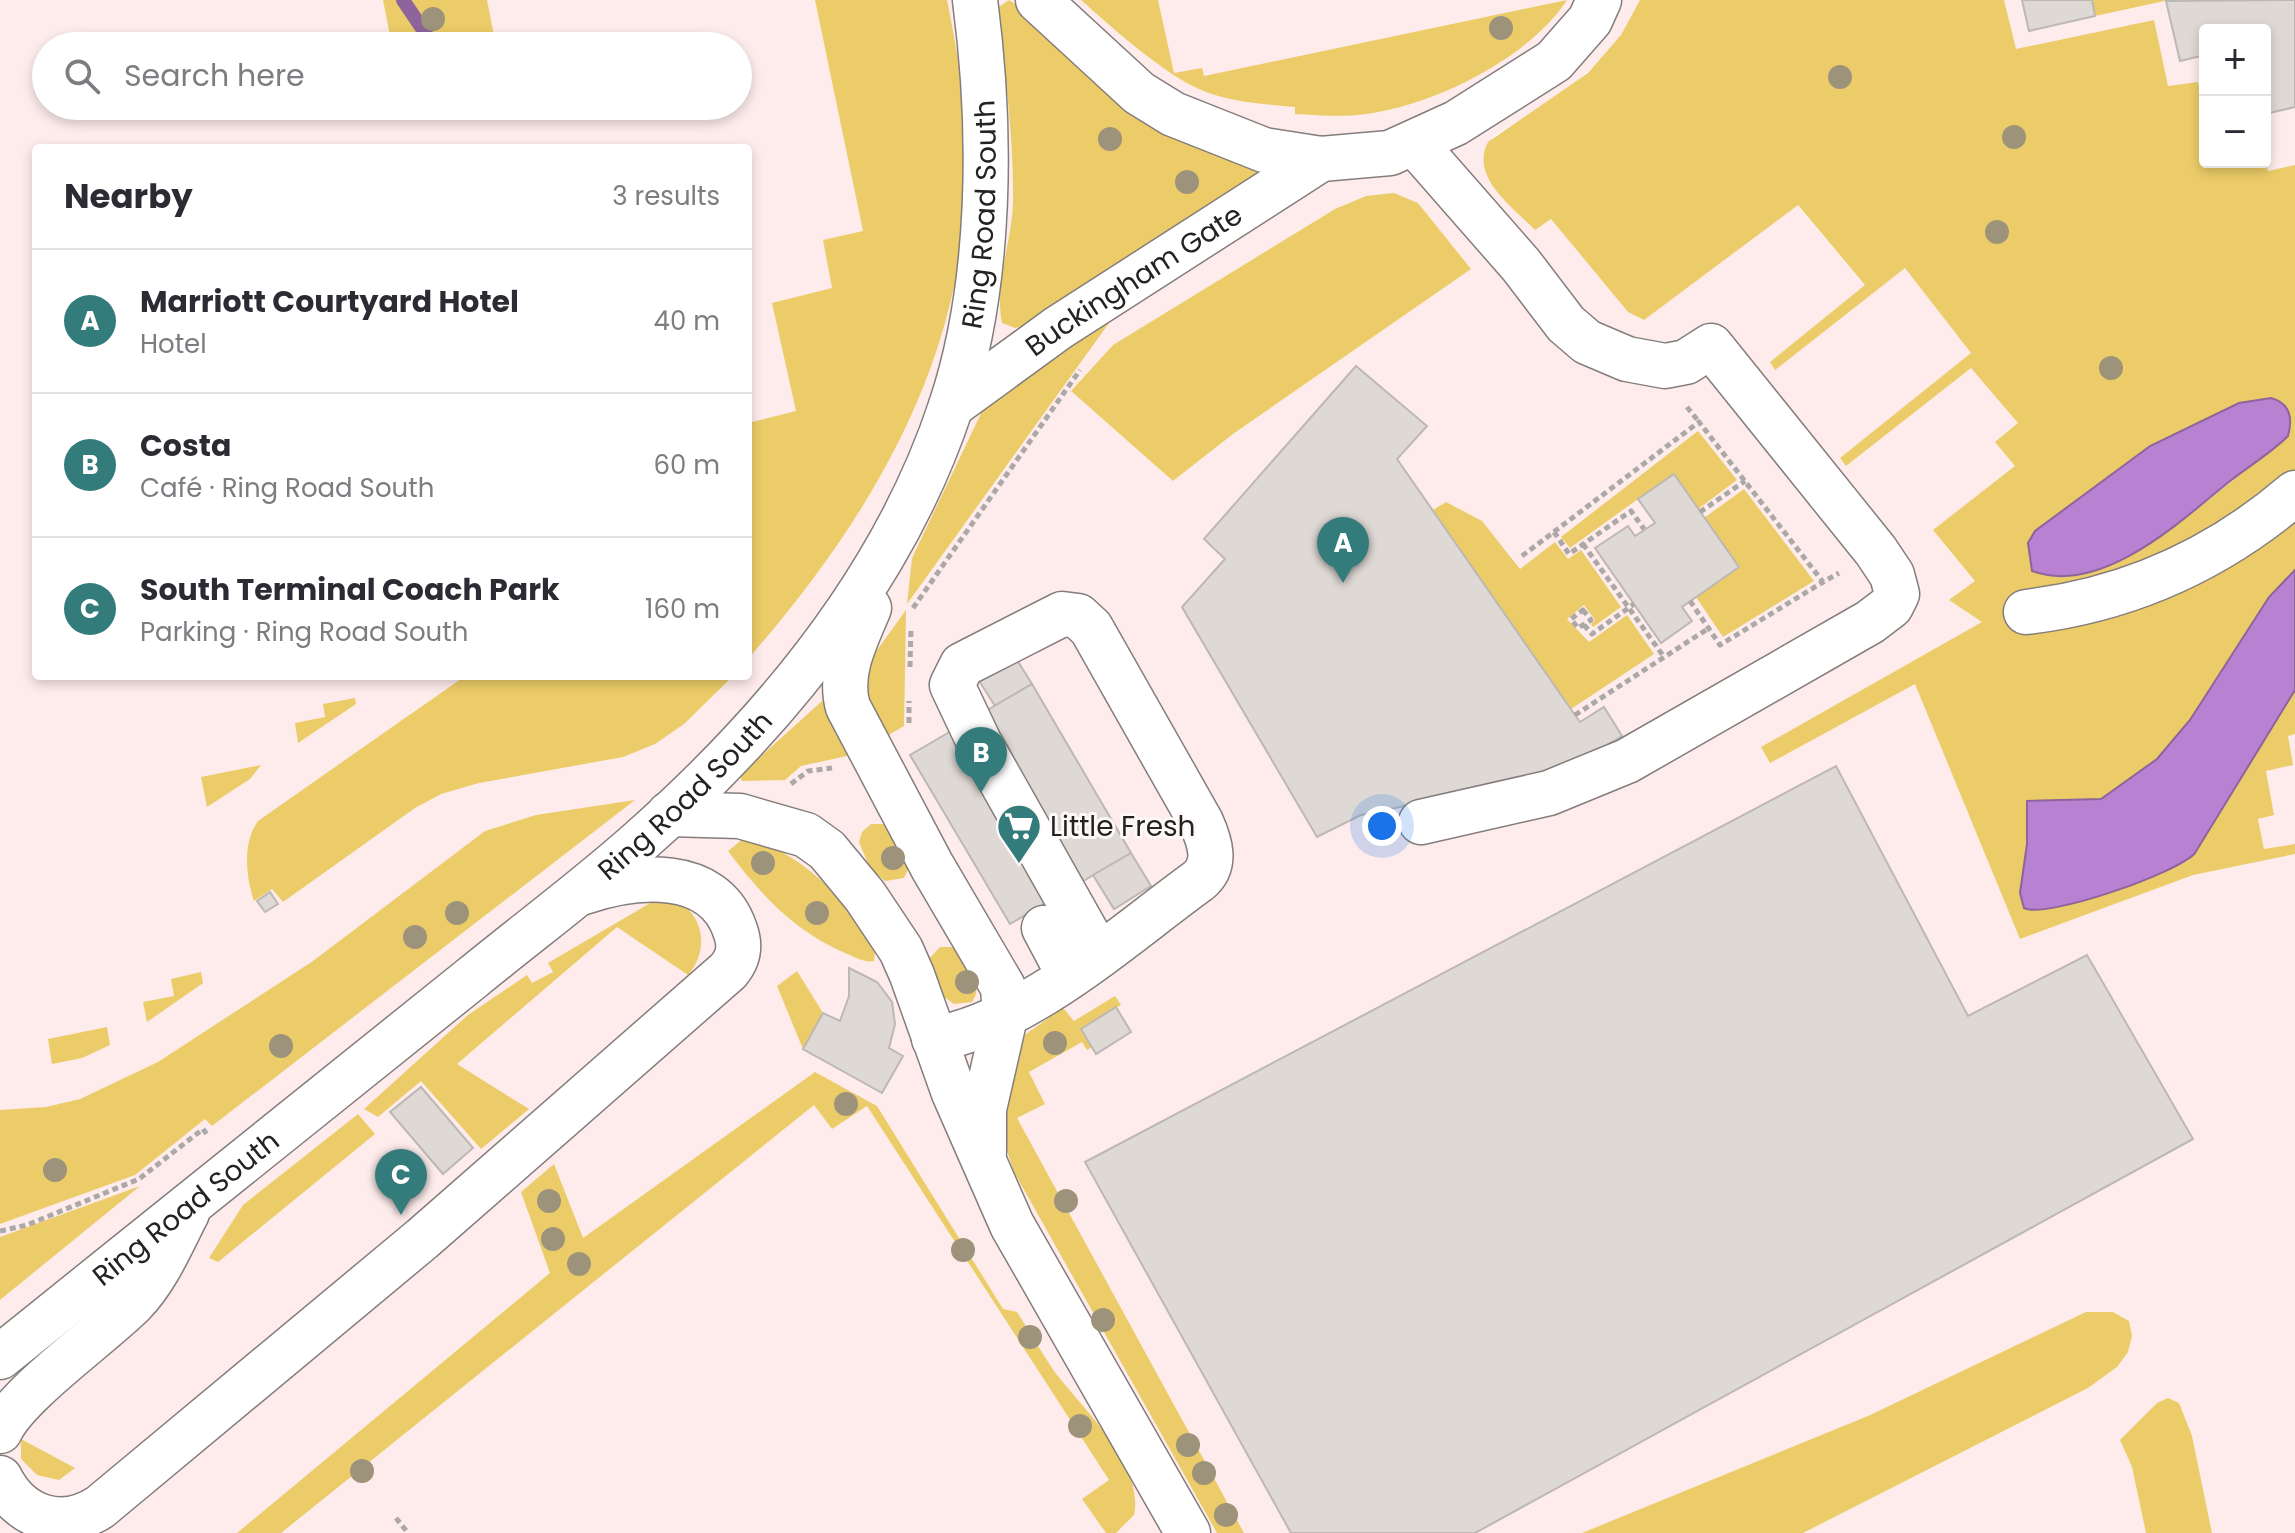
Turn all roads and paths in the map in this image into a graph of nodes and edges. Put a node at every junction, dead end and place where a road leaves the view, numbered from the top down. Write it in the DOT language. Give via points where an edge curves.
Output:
graph roads {
  1 [pos="975,0"];
  2 [pos="1038,0"];
  3 [pos="1599,0"];
  4 [pos="1415,144"];
  5 [pos="1321,159"];
  6 [pos="951,406"];
  7 [pos="1745,481"];
  8 [pos="2295,493"];
  9 [pos="909,506"];
  10 [pos="1700,512"];
  11 [pos="1644,529"];
  12 [pos="1554,532"];
  13 [pos="1583,544"];
  14 [pos="1876,551"];
  15 [pos="1522,556"];
  16 [pos="1823,582"];
  17 [pos="1690,601"];
  18 [pos="1631,606"];
  19 [pos="2026,612"];
  20 [pos="1584,625"];
  21 [pos="1709,628"];
  22 [pos="1664,658"];
  23 [pos="1575,715"];
  24 [pos="669,814"];
  25 [pos="1421,822"];
  26 [pos="573,896"];
  27 [pos="1044,928"];
  28 [pos="1084,964"];
  29 [pos="1005,1017"];
  30 [pos="934,1039"];
  31 [pos="984,1161"];
  32 [pos="235,1167"];
  33 [pos="196,1197"];
  34 [pos="0,1231"];
  35 [pos="4,1353"];
  36 [pos="0,1431"];
  37 [pos="0,1478"];
  38 [pos="396,1518"];
  39 [pos="52,1527"];
  40 [pos="408,1533"];
  41 [pos="1188,1533"];
  1 -- 6 [label="street, Ring Road South" via="987,157 972,308"];
  2 -- 5 [label="street" via="1139,93 1173,114 1264,150"];
  3 -- 4 [label="street" via="1590,20 1554,61 1519,87"];
  4 -- 5 [label="street" via="1366,157"];
  4 -- 14 [label="street" via="1566,324 1587,342 1627,359 1665,366 1686,362 1711,346"];
  5 -- 6 [label="street, Buckingham Gate" via="1058,328"];
  6 -- 9 [label="street, Ring Road South"];
  7 -- 10 [label="path"];
  7 -- 12 [label="path" via="1699,422"];
  7 -- 16 [label="path"];
  8 -- 19 [label="street" via="2209,554 2160,580 2104,599"];
  9 -- 24 [label="street, Ring Road South" via="870,579 825,645 754,728"];
  9 -- 29 [label="street" via="853,646 846,700 932,866 999,977"];
  11 -- 13 [label="path" via="1631,511"];
  12 -- 13 [label="path" via="1569,554"];
  12 -- 15 [label="path"];
  13 -- 18 [label="path"];
  14 -- 16 [label="path"];
  14 -- 25 [label="street" via="1897,594 1891,606 1870,622 1627,761 1549,793"];
  16 -- 21 [label="path" via="1720,645"];
  17 -- 21 [label="path"];
  18 -- 20 [label="path" via="1592,634"];
  18 -- 22 [label="path"];
  21 -- 22 [label="path"];
  22 -- 23 [label="path"];
  24 -- 26 [label="street, Ring Road South"];
  24 -- 30 [label="street" via="740,816 806,835 827,850 901,950"];
  26 -- 32 [label="street, Ring Road South"];
  26 -- 39 [label="street" via="649,879 694,886 721,905 733,923 739,942 736,958 728,971 422,1239 182,1441 94,1511"];
  27 -- 28 [label="street"];
  28 -- 28 [label="street" via="952,685 962,665 1062,614 1078,616 1091,628 1211,846 1204,877"];
  28 -- 29 [label="street"];
  29 -- 30 [label="street" via="977,1031"];
  29 -- 31 [label="street" via="984,1109"];
  30 -- 31 [label="street"];
  31 -- 41 [label="street" via="1020,1238"];
  32 -- 33 [label="street, Ring Road South"];
  32 -- 34 [label="path" via="203,1129 139,1179"];
  33 -- 35 [label="street, Ring Road South"];
  33 -- 36 [label="street" via="148,1285 16,1407"];
  37 -- 39 [label="street" via="19,1504"];
  38 -- 40 [label="path"];
}
